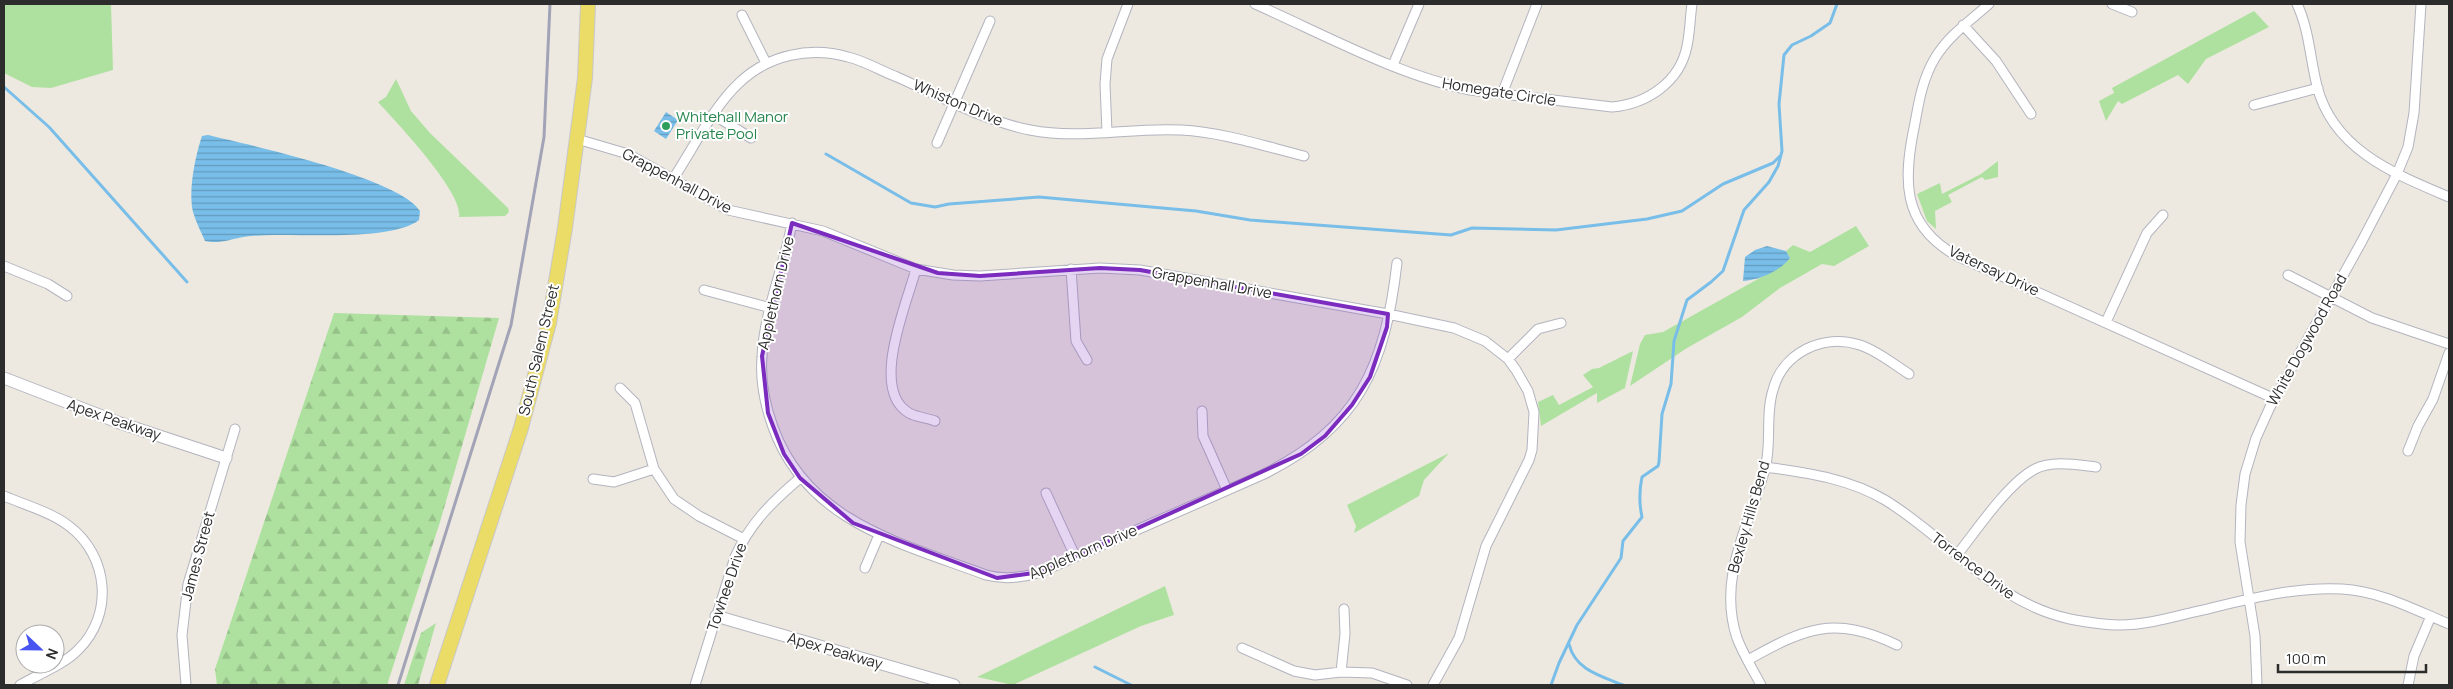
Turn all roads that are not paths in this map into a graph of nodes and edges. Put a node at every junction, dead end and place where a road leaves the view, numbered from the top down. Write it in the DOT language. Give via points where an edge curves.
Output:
graph roads {
  1 [pos="588,4"];
  2 [pos="1128,4"];
  3 [pos="1255,4"];
  4 [pos="1419,4"];
  5 [pos="1537,4"];
  6 [pos="1692,4"];
  7 [pos="1989,4"];
  8 [pos="2112,4"];
  9 [pos="2297,4"];
  10 [pos="2421,4"];
  11 [pos="2132,12"];
  12 [pos="742,15"];
  13 [pos="990,20"];
  14 [pos="1963,26"];
  15 [pos="766,63"];
  16 [pos="1393,65"];
  17 [pos="2318,88"];
  18 [pos="1502,94"];
  19 [pos="955,102"];
  20 [pos="2254,105"];
  21 [pos="2031,114"];
  22 [pos="714,115"];
  23 [pos="1107,132"];
  24 [pos="751,138"];
  25 [pos="577,139"];
  26 [pos="937,143"];
  27 [pos="1304,156"];
  28 [pos="2397,174"];
  29 [pos="673,180"];
  30 [pos="2449,197"];
  31 [pos="2163,215"];
  32 [pos="792,223"];
  33 [pos="1397,263"];
  34 [pos="4,266"];
  35 [pos="916,269"];
  36 [pos="1071,269"];
  37 [pos="2288,275"];
  38 [pos="704,290"];
  39 [pos="67,296"];
  40 [pos="2330,298"];
  41 [pos="771,308"];
  42 [pos="1388,314"];
  43 [pos="1561,322"];
  44 [pos="2106,322"];
  45 [pos="2449,344"];
  46 [pos="2449,353"];
  47 [pos="1508,358"];
  48 [pos="1087,360"];
  49 [pos="1909,374"];
  50 [pos="4,378"];
  51 [pos="620,388"];
  52 [pos="2274,399"];
  53 [pos="1202,411"];
  54 [pos="935,421"];
  55 [pos="235,430"];
  56 [pos="2408,451"];
  57 [pos="226,458"];
  58 [pos="1766,467"];
  59 [pos="2096,467"];
  60 [pos="654,468"];
  61 [pos="800,478"];
  62 [pos="593,479"];
  63 [pos="1227,490"];
  64 [pos="1046,493"];
  65 [pos="4,496"];
  66 [pos="879,535"];
  67 [pos="744,538"];
  68 [pos="1956,555"];
  69 [pos="1075,556"];
  70 [pos="865,568"];
  71 [pos="2250,600"];
  72 [pos="1344,609"];
  73 [pos="716,616"];
  74 [pos="2431,616"];
  75 [pos="2449,624"];
  76 [pos="1897,644"];
  77 [pos="1242,648"];
  78 [pos="1748,660"];
  79 [pos="1341,672"];
  80 [pos="20,685"];
  81 [pos="186,685"];
  82 [pos="437,685"];
  83 [pos="695,685"];
  84 [pos="954,685"];
  85 [pos="1407,685"];
  86 [pos="1433,685"];
  87 [pos="1761,685"];
  88 [pos="2258,685"];
  89 [pos="2408,685"];
  1 -- 25 [label="main road, South Salem Street" via="585,78"];
  2 -- 23 [label="street" via="1107,59 1104,84"];
  3 -- 16 [label="street, Homegate Circle"];
  4 -- 16 [label="street"];
  5 -- 18 [label="street"];
  6 -- 18 [label="street, Homegate Circle" via="1687,46 1678,68 1664,86 1642,100 1612,107"];
  7 -- 14 [label="street, Vatersay Drive"];
  8 -- 11 [label="street"];
  9 -- 17 [label="street"];
  10 -- 28 [label="street, White Dogwood Road" via="2414,113 2408,147"];
  12 -- 15 [label="street"];
  13 -- 19 [label="street"];
  14 -- 21 [label="street" via="1996,60"];
  14 -- 44 [label="street, Vatersay Drive" via="1936,56 1922,87 1907,175 1911,204 1917,218 1946,249"];
  15 -- 19 [label="street, Whiston Drive" via="797,54 837,54"];
  15 -- 22 [label="street, Whiston Drive" via="739,83"];
  16 -- 18 [label="street, Homegate Circle" via="1446,85"];
  17 -- 20 [label="street"];
  17 -- 28 [label="street" via="2328,114 2343,135 2369,158"];
  19 -- 23 [label="street, Whiston Drive" via="1000,122 1032,130 1071,134"];
  19 -- 26 [label="street"];
  22 -- 24 [label="street"];
  22 -- 29 [label="street, Whiston Drive"];
  23 -- 27 [label="street, Whiston Drive" via="1197,132"];
  25 -- 29 [label="street, Grappenhall Drive" via="628,154"];
  25 -- 82 [label="main road, South Salem Street" via="549,323 521,428"];
  28 -- 30 [label="street"];
  28 -- 40 [label="street, White Dogwood Road"];
  29 -- 32 [label="street, Grappenhall Drive" via="728,210"];
  31 -- 44 [label="street" via="2147,233"];
  32 -- 35 [label="street, Grappenhall Drive" via="823,231"];
  32 -- 41 [label="street, Applethorn Drive"];
  33 -- 42 [label="street, Applethorn Drive"];
  34 -- 39 [label="street" via="48,284"];
  35 -- 36 [label="street, Grappenhall Drive" via="974,276"];
  35 -- 54 [label="street" via="892,355 891,388 909,413"];
  36 -- 42 [label="street, Grappenhall Drive" via="1140,270"];
  36 -- 48 [label="street" via="1076,341"];
  37 -- 40 [label="street"];
  38 -- 41 [label="street"];
  40 -- 45 [label="street" via="2372,318"];
  40 -- 52 [label="street, White Dogwood Road"];
  41 -- 61 [label="street, Applethorn Drive" via="762,356 764,394 775,434"];
  42 -- 47 [label="street, Grappenhall Drive" via="1466,332"];
  42 -- 63 [label="street, Applethorn Drive" via="1382,345 1370,377 1335,426 1288,462"];
  43 -- 47 [label="street" via="1538,329"];
  44 -- 52 [label="street, Vatersay Drive"];
  46 -- 56 [label="street" via="2433,400"];
  47 -- 86 [label="street, Grappenhall Drive" via="1531,401 1534,419 1532,450 1486,546 1459,638"];
  49 -- 58 [label="street, Bexley Hills Bend" via="1871,350 1851,343 1822,343 1801,352 1784,367 1772,390"];
  50 -- 57 [label="main road, Apex Peakway" via="120,424"];
  51 -- 60 [label="street" via="635,403"];
  52 -- 71 [label="street, White Dogwood Road" via="2250,456 2242,490 2240,542"];
  53 -- 63 [label="street" via="1203,436"];
  55 -- 57 [label="street, James Street"];
  57 -- 81 [label="street, James Street" via="192,567 184,604 182,646"];
  58 -- 68 [label="street, Torrence Drive" via="1822,475 1861,488 1886,501"];
  58 -- 78 [label="street, Bexley Hills Bend" via="1732,574 1730,596 1734,623 1737,638"];
  59 -- 68 [label="street" via="2058,465 2035,469 2012,488"];
  60 -- 62 [label="street" via="614,482"];
  60 -- 67 [label="street" via="666,489 685,507"];
  61 -- 66 [label="street, Applethorn Drive" via="844,518"];
  61 -- 67 [label="street, Towhee Drive" via="761,514"];
  63 -- 69 [label="street, Applethorn Drive"];
  64 -- 69 [label="street"];
  65 -- 80 [label="street" via="56,518 79,534 92,552 102,582 99,613 85,642 68,658"];
  66 -- 69 [label="street, Applethorn Drive" via="997,578 1026,577"];
  66 -- 70 [label="street"];
  67 -- 73 [label="street, Towhee Drive"];
  68 -- 71 [label="street, Torrence Drive" via="2022,603 2051,614 2094,623 2146,623"];
  71 -- 74 [label="street, Torrence Drive" via="2308,590 2344,589 2378,596"];
  71 -- 88 [label="street, White Dogwood Road"];
  72 -- 79 [label="street"];
  73 -- 83 [label="street, Towhee Drive"];
  73 -- 84 [label="main road, Apex Peakway"];
  74 -- 75 [label="street, Torrence Drive"];
  74 -- 89 [label="street" via="2414,656"];
  76 -- 78 [label="street" via="1858,630 1821,628 1787,638"];
  77 -- 79 [label="street" via="1294,671 1315,675"];
  78 -- 87 [label="street, Bexley Hills Bend"];
  79 -- 85 [label="street" via="1382,675"];
}
